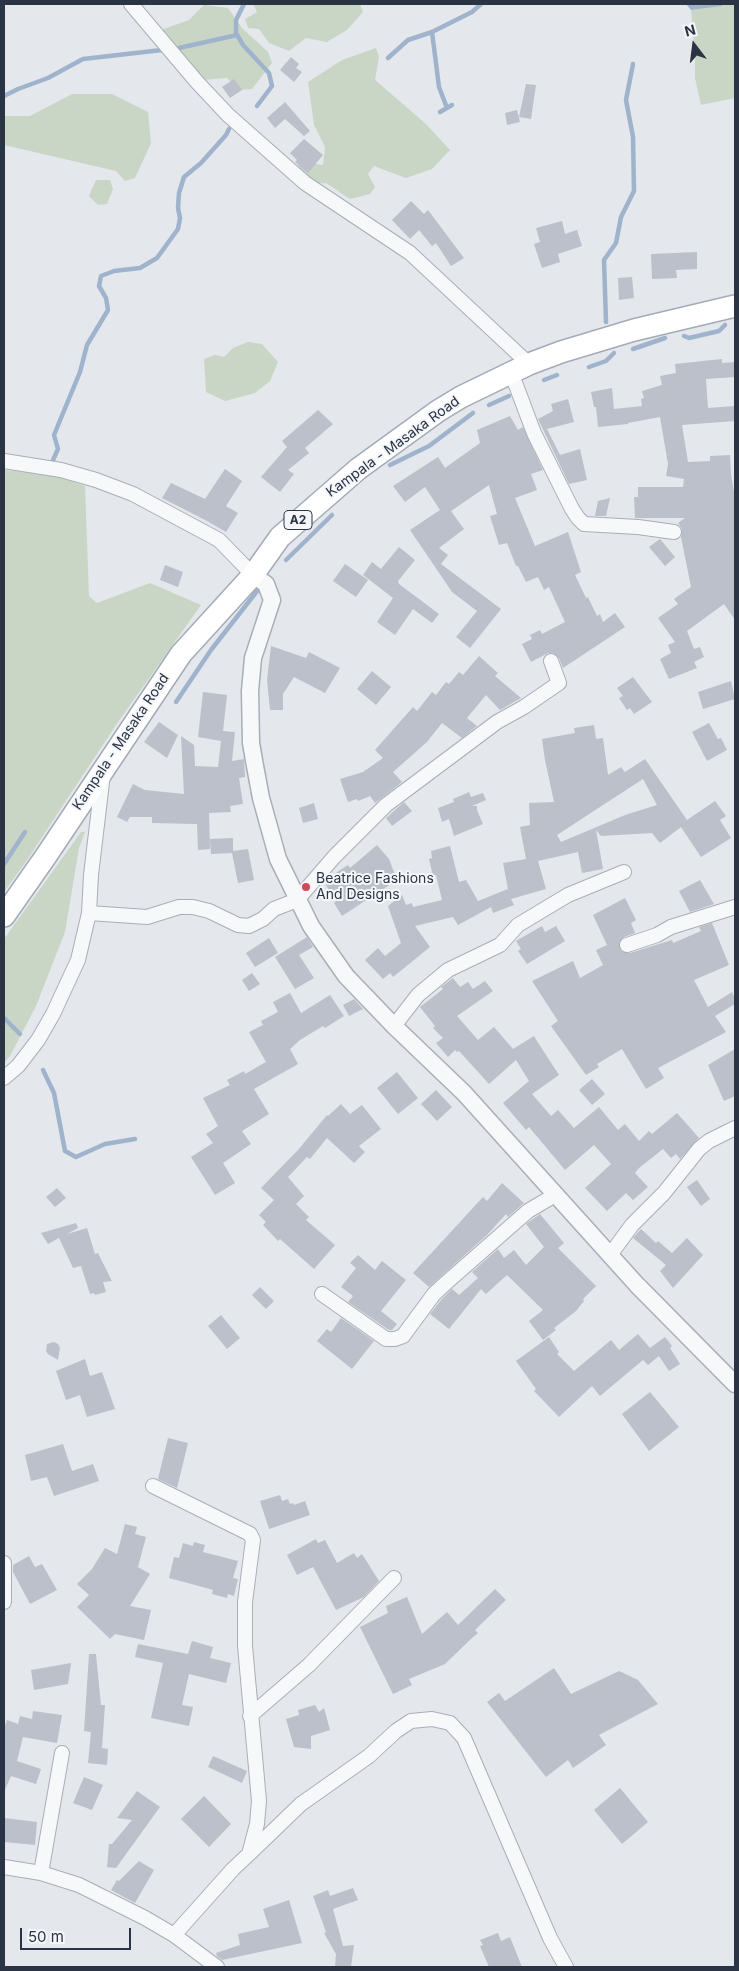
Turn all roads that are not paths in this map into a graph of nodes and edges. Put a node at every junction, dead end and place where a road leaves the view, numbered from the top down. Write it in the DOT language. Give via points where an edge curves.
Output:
graph roads {
  1 [pos="131,4"];
  2 [pos="735,306"];
  3 [pos="520,368"];
  4 [pos="4,461"];
  5 [pos="674,532"];
  6 [pos="253,576"];
  7 [pos="551,661"];
  8 [pos="104,768"];
  9 [pos="624,872"];
  10 [pos="297,900"];
  11 [pos="735,907"];
  12 [pos="89,914"];
  13 [pos="4,916"];
  14 [pos="627,945"];
  15 [pos="394,1026"];
  16 [pos="4,1078"];
  17 [pos="735,1128"];
  18 [pos="555,1195"];
  19 [pos="610,1255"];
  20 [pos="322,1294"];
  21 [pos="735,1384"];
  22 [pos="153,1486"];
  23 [pos="4,1564"];
  24 [pos="394,1578"];
  25 [pos="4,1602"];
  26 [pos="250,1716"];
  27 [pos="62,1753"];
  28 [pos="249,1854"];
  29 [pos="4,1866"];
  30 [pos="41,1873"];
  31 [pos="174,1935"];
  32 [pos="217,1967"];
  33 [pos="566,1967"];
  1 -- 3 [label="street" via="197,82 239,125 305,183 410,253"];
  2 -- 3 [label="main road, Kampala - Masaka Road / A2" via="634,330"];
  3 -- 5 [label="street" via="534,433 578,518 584,524"];
  3 -- 6 [label="main road, Kampala - Masaka Road / A2" via="460,397 358,469 280,537"];
  4 -- 6 [label="street" via="61,470 133,494 219,540"];
  6 -- 8 [label="main road, Kampala - Masaka Road / A2" via="181,654"];
  6 -- 10 [label="street" via="266,584 272,600 253,658 251,743 270,832 278,859"];
  7 -- 10 [label="street" via="559,683 498,722 386,805"];
  8 -- 12 [label="street"];
  8 -- 13 [label="main road, Kampala - Masaka Road / A2"];
  9 -- 15 [label="street" via="568,896 518,925 500,945 448,970 418,995"];
  10 -- 12 [label="street" via="274,909 249,926 238,925 192,907 179,907 147,916"];
  10 -- 15 [label="street" via="346,976"];
  11 -- 14 [label="street" via="670,926 657,935"];
  12 -- 16 [label="street" via="78,960 53,1014 38,1040"];
  15 -- 18 [label="street" via="452,1081"];
  17 -- 19 [label="street" via="699,1149"];
  18 -- 19 [label="street"];
  18 -- 20 [label="street" via="528,1211 434,1294 403,1336 386,1339"];
  19 -- 21 [label="street"];
  22 -- 26 [label="street" via="250,1534 253,1540 245,1602"];
  23 -- 25 [label="street"];
  24 -- 26 [label="street" via="309,1665"];
  26 -- 28 [label="street" via="259,1801 258,1824"];
  27 -- 30 [label="street"];
  28 -- 31 [label="street"];
  28 -- 33 [label="street" via="301,1804 369,1756 411,1721 432,1719 450,1723 464,1738 550,1938"];
  29 -- 30 [label="street"];
  30 -- 31 [label="street" via="79,1885"];
  31 -- 32 [label="street"];
}
